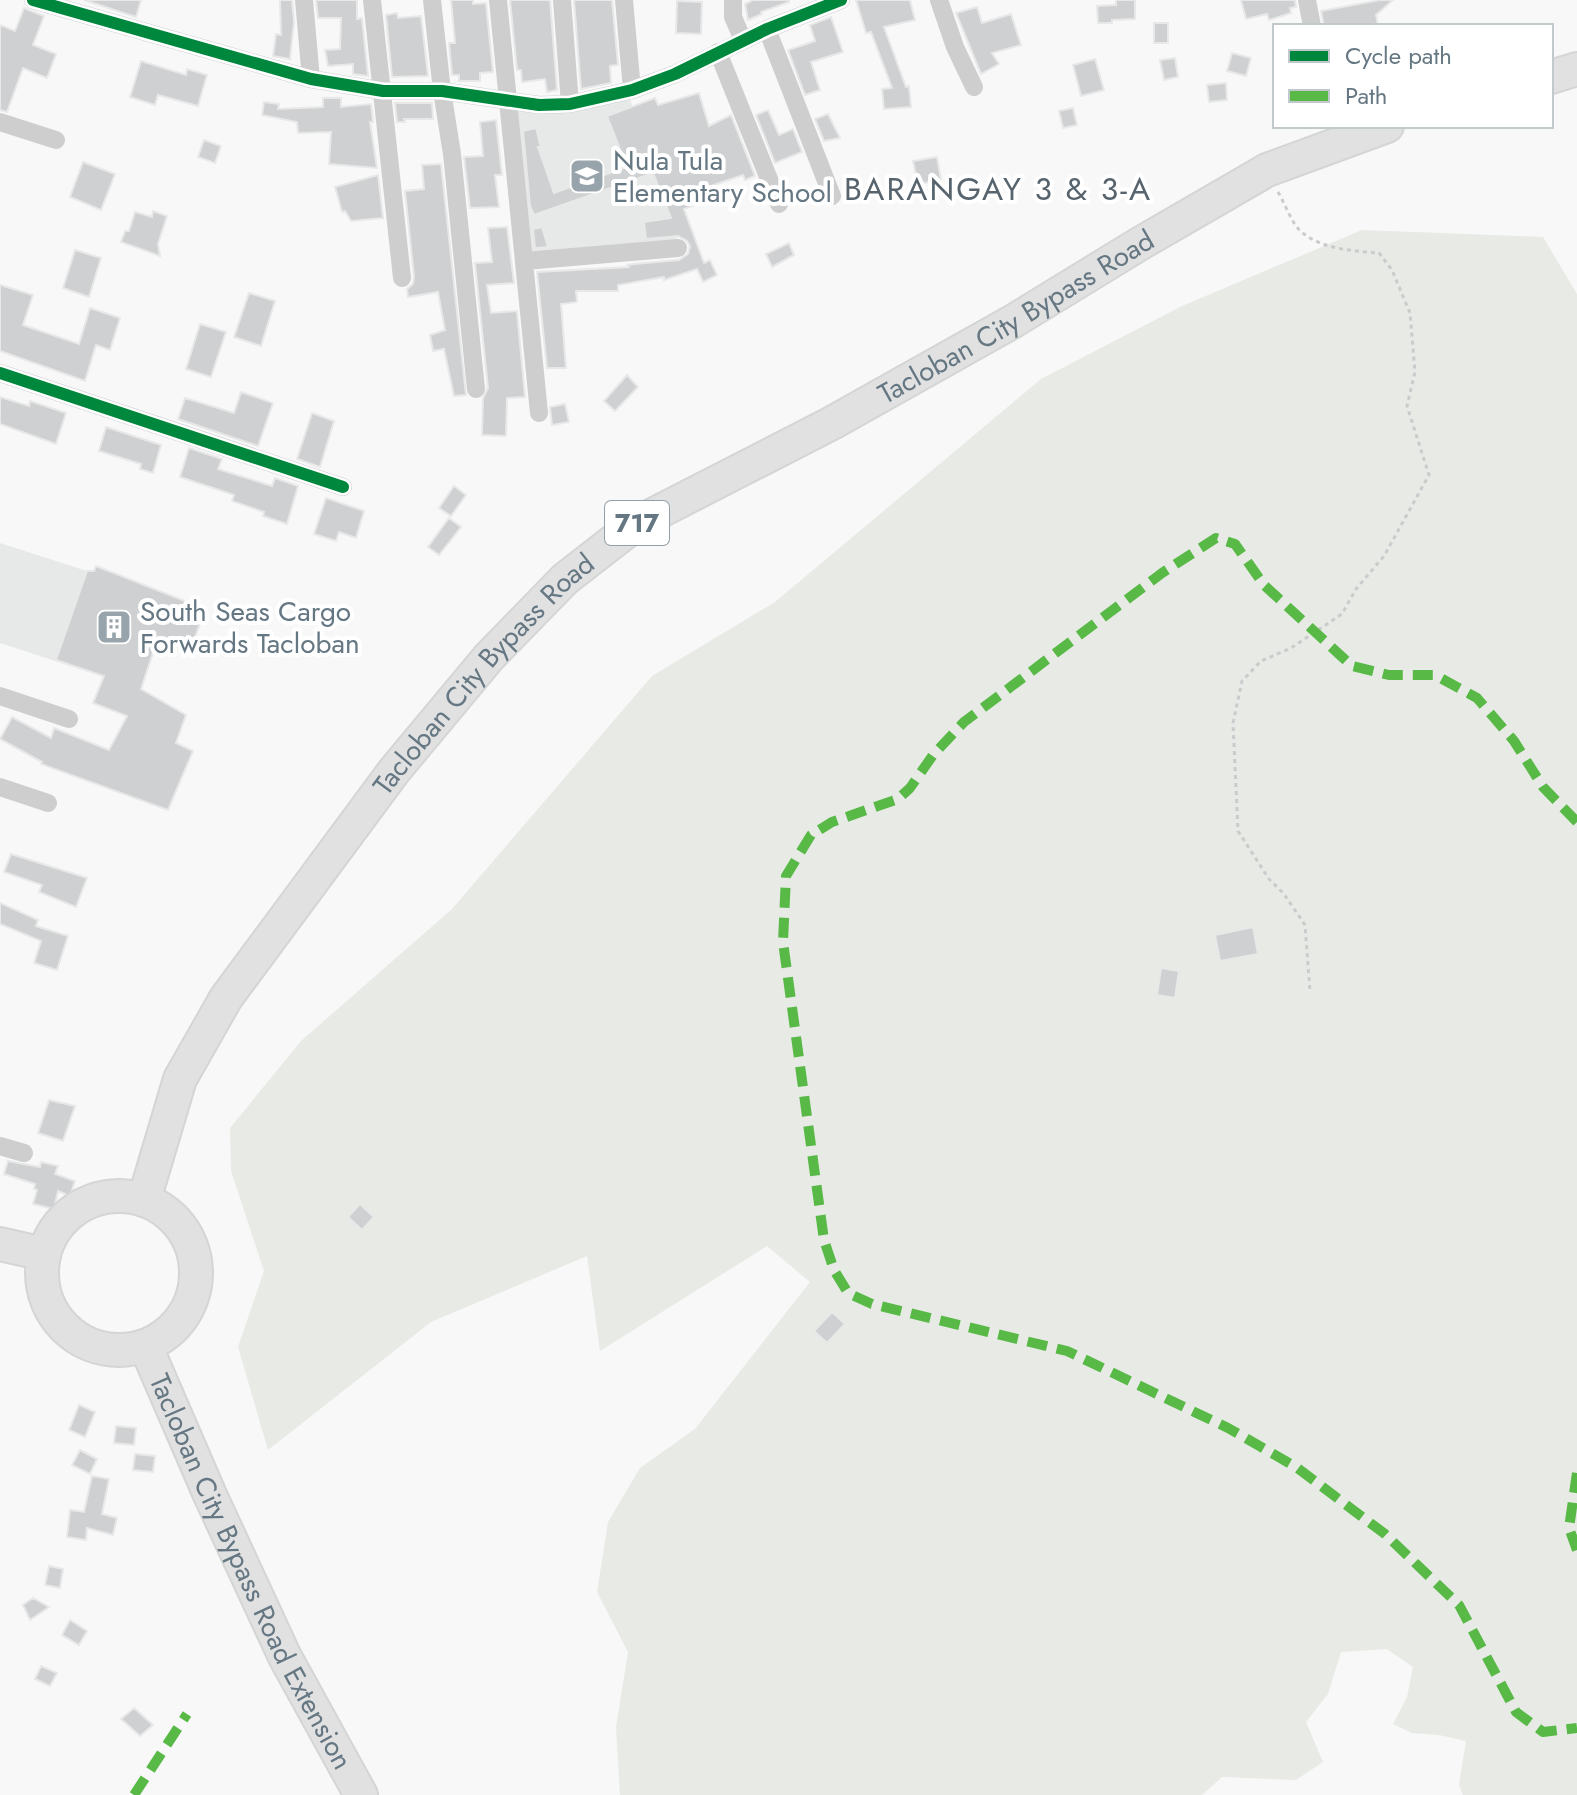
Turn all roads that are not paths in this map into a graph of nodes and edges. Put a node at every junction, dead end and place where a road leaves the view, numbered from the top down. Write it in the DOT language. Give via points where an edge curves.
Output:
graph roads {
  1 [pos="33,0"];
  2 [pos="304,0"];
  3 [pos="372,0"];
  4 [pos="432,0"];
  5 [pos="498,0"];
  6 [pos="562,0"];
  7 [pos="624,0"];
  8 [pos="733,0"];
  9 [pos="841,0"];
  10 [pos="939,0"];
  11 [pos="1307,0"];
  12 [pos="1312,24"];
  13 [pos="767,29"];
  14 [pos="743,40"];
  15 [pos="718,52"];
  16 [pos="1577,69"];
  17 [pos="1553,76"];
  18 [pos="311,79"];
  19 [pos="974,87"];
  20 [pos="632,90"];
  21 [pos="383,91"];
  22 [pos="442,91"];
  23 [pos="506,101"];
  24 [pos="570,104"];
  25 [pos="0,122"];
  26 [pos="1382,128"];
  27 [pos="56,140"];
  28 [pos="832,196"];
  29 [pos="779,204"];
  30 [pos="678,248"];
  31 [pos="525,261"];
  32 [pos="402,278"];
  33 [pos="0,373"];
  34 [pos="476,389"];
  35 [pos="539,413"];
  36 [pos="343,487"];
  37 [pos="0,696"];
  38 [pos="69,719"];
  39 [pos="0,787"];
  40 [pos="48,803"];
  41 [pos="0,1146"];
  42 [pos="24,1153"];
  43 [pos="144,1200"];
  44 [pos="0,1244"];
  45 [pos="44,1254"];
  46 [pos="146,1347"];
  47 [pos="361,1795"];
  1 -- 18 [label="street"];
  2 -- 18 [label="street"];
  3 -- 21 [label="street"];
  4 -- 22 [label="street"];
  5 -- 23 [label="street"];
  6 -- 24 [label="street"];
  7 -- 20 [label="street"];
  8 -- 14 [label="street" via="733,17"];
  9 -- 13 [label="street"];
  10 -- 19 [label="street"];
  11 -- 12 [label="street"];
  13 -- 14 [label="street"];
  13 -- 28 [label="street"];
  14 -- 15 [label="street"];
  15 -- 20 [label="street"];
  15 -- 29 [label="street"];
  16 -- 17 [label="highway"];
  18 -- 21 [label="street"];
  20 -- 24 [label="street"];
  21 -- 22 [label="street"];
  21 -- 32 [label="street"];
  22 -- 23 [label="street"];
  22 -- 34 [label="street"];
  23 -- 24 [label="street"];
  23 -- 31 [label="street"];
  25 -- 27 [label="street"];
  26 -- 43 [label="highway, Tacloban City Bypass Road / 717" via="1267,170 832,423 637,523 565,579 489,657 394,771 226,998 180,1079"];
  30 -- 31 [label="street"];
  31 -- 35 [label="street"];
  33 -- 36 [label="street"];
  37 -- 38 [label="street"];
  39 -- 40 [label="street"];
  41 -- 42 [label="street"];
  43 -- 45 [label="highway" via="94,1199 71,1211 54,1230"];
  43 -- 46 [label="highway" via="166,1211 182,1228 197,1273 183,1318"];
  44 -- 45 [label="highway"];
  45 -- 46 [label="highway" via="46,1295 67,1331 90,1346 118,1351"];
  46 -- 47 [label="highway, Tacloban City Bypass Road Extension" via="285,1657"];
}
